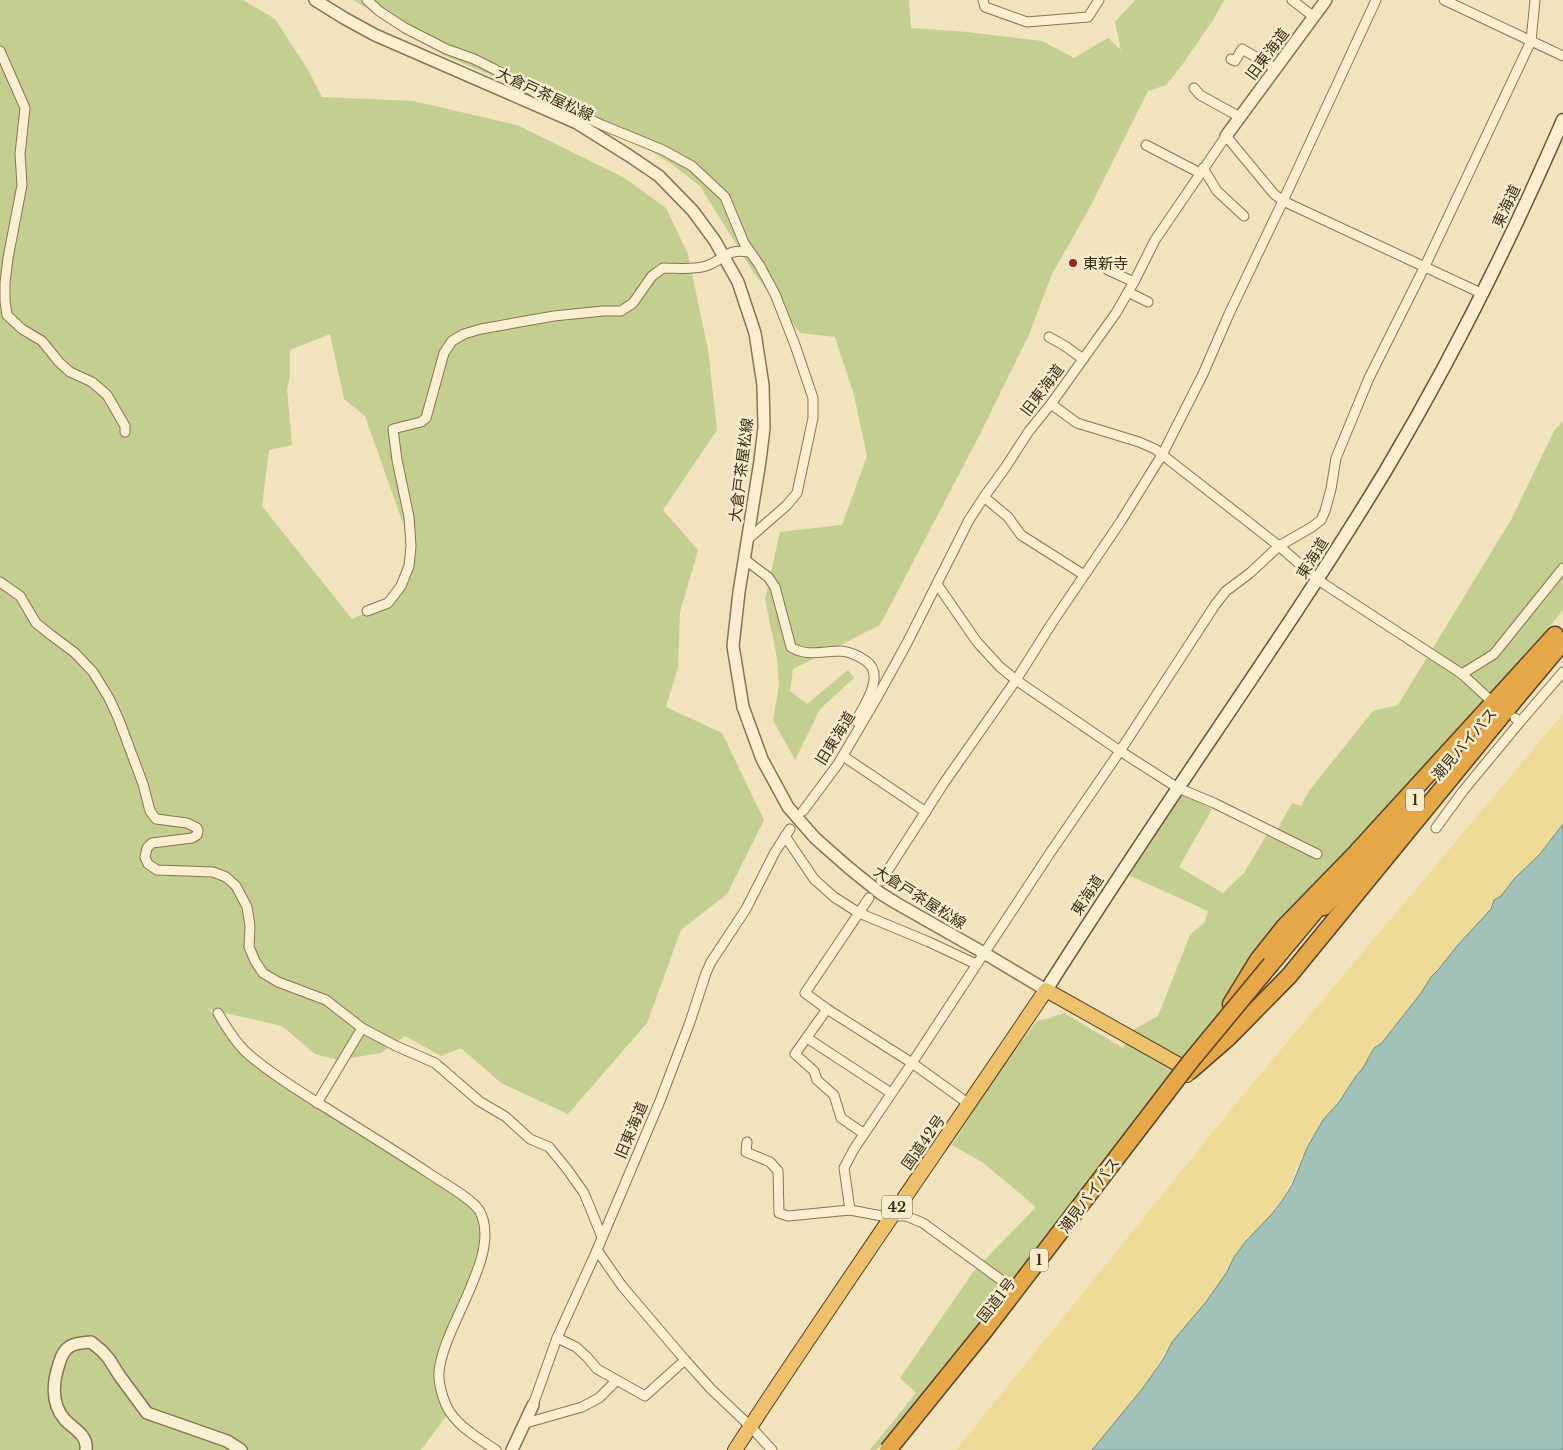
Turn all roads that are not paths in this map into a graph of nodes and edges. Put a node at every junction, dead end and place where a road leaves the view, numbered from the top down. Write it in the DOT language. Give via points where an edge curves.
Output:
graph roads {
  1 [pos="315,0"];
  2 [pos="367,0"];
  3 [pos="983,0"];
  4 [pos="1099,0"];
  5 [pos="1292,0"];
  6 [pos="1326,0"];
  7 [pos="1376,0"];
  8 [pos="1444,0"];
  9 [pos="1535,0"];
  10 [pos="1314,17"];
  11 [pos="1531,41"];
  12 [pos="0,51"];
  13 [pos="1563,56"];
  14 [pos="1231,59"];
  15 [pos="1275,68"];
  16 [pos="1194,88"];
  17 [pos="1240,117"];
  18 [pos="1563,120"];
  19 [pos="1226,136"];
  20 [pos="1146,145"];
  21 [pos="1202,170"];
  22 [pos="1283,201"];
  23 [pos="1244,216"];
  24 [pos="749,252"];
  25 [pos="724,256"];
  26 [pos="1425,266"];
  27 [pos="1108,270"];
  28 [pos="1134,282"];
  29 [pos="1128,292"];
  30 [pos="1483,294"];
  31 [pos="1148,302"];
  32 [pos="1049,337"];
  33 [pos="1083,359"];
  34 [pos="1051,404"];
  35 [pos="125,432"];
  36 [pos="1162,455"];
  37 [pos="984,496"];
  38 [pos="748,540"];
  39 [pos="1279,546"];
  40 [pos="744,559"];
  41 [pos="1563,568"];
  42 [pos="1084,575"];
  43 [pos="1318,580"];
  44 [pos="0,582"];
  45 [pos="937,584"];
  46 [pos="367,611"];
  47 [pos="1560,634"];
  48 [pos="1563,672"];
  49 [pos="1462,674"];
  50 [pos="1016,680"];
  51 [pos="1517,697"];
  52 [pos="1488,698"];
  53 [pos="861,724"];
  54 [pos="1120,751"];
  55 [pos="843,756"];
  56 [pos="1178,788"];
  57 [pos="803,811"];
  58 [pos="926,812"];
  59 [pos="1436,828"];
  60 [pos="1317,854"];
  61 [pos="881,881"];
  62 [pos="870,898"];
  63 [pos="859,913"];
  64 [pos="984,953"];
  65 [pos="976,964"];
  66 [pos="1271,964"];
  67 [pos="1046,990"];
  68 [pos="827,1009"];
  69 [pos="218,1013"];
  70 [pos="362,1028"];
  71 [pos="807,1038"];
  72 [pos="912,1063"];
  73 [pos="1190,1071"];
  74 [pos="891,1093"];
  75 [pos="317,1103"];
  76 [pos="969,1104"];
  77 [pos="863,1134"];
  78 [pos="747,1142"];
  79 [pos="850,1210"];
  80 [pos="890,1217"];
  81 [pos="602,1237"];
  82 [pos="597,1250"];
  83 [pos="1008,1285"];
  84 [pos="557,1338"];
  85 [pos="685,1360"];
  86 [pos="616,1380"];
  87 [pos="533,1405"];
  88 [pos="526,1423"];
  89 [pos="751,1427"];
  90 [pos="86,1450"];
  91 [pos="241,1450"];
  92 [pos="496,1450"];
  93 [pos="512,1450"];
  94 [pos="735,1450"];
  95 [pos="772,1450"];
  96 [pos="888,1450"];
  97 [pos="895,1450"];
  1 -- 25 [label="street, 大倉戸茶屋松線" via="375,35 577,123 659,176 693,211"];
  2 -- 24 [label="street" via="405,28 446,49 481,62 547,99 692,166 725,198"];
  3 -- 4 [label="street" via="985,7 1027,22 1088,17"];
  5 -- 10 [label="street"];
  6 -- 10 [label="street, 旧東海道"];
  7 -- 22 [label="street"];
  8 -- 11 [label="street"];
  9 -- 11 [label="street"];
  10 -- 15 [label="street, 旧東海道"];
  11 -- 13 [label="street"];
  11 -- 26 [label="street"];
  12 -- 35 [label="street" via="25,108 20,154 22,185 5,283 8,315 22,329 42,341 70,372 92,382 107,395 125,426"];
  14 -- 15 [label="street" via="1235,61 1242,49"];
  15 -- 17 [label="street, 旧東海道"];
  16 -- 17 [label="street" via="1200,95"];
  17 -- 19 [label="street, 旧東海道"];
  18 -- 30 [label="main road, 東海道"];
  19 -- 21 [label="street, 旧東海道"];
  19 -- 22 [label="street"];
  20 -- 21 [label="street"];
  21 -- 23 [label="street" via="1217,191"];
  21 -- 28 [label="street, 旧東海道" via="1155,240"];
  22 -- 26 [label="street"];
  22 -- 36 [label="street"];
  24 -- 25 [label="street" via="730,252"];
  24 -- 38 [label="street" via="776,294 813,398 813,418 797,493"];
  25 -- 38 [label="street, 大倉戸茶屋松線" via="738,282 755,333 763,385 764,428"];
  25 -- 46 [label="street" via="706,266 663,268 652,276 633,303 621,311 554,316 481,329 452,341 444,353 426,418 394,429 409,517 409,566 401,586 388,603"];
  26 -- 30 [label="street"];
  26 -- 39 [label="street" via="1369,378 1336,458 1321,520"];
  27 -- 28 [label="street"];
  28 -- 29 [label="street, 旧東海道"];
  29 -- 31 [label="street"];
  29 -- 33 [label="street, 旧東海道"];
  30 -- 43 [label="main road, 東海道" via="1422,407"];
  32 -- 33 [label="street"];
  33 -- 34 [label="street, 旧東海道"];
  34 -- 36 [label="street" via="1078,423 1139,442"];
  34 -- 37 [label="street, 旧東海道"];
  36 -- 39 [label="street"];
  36 -- 42 [label="street"];
  37 -- 42 [label="street" via="1008,517 1021,535"];
  37 -- 45 [label="street, 旧東海道"];
  38 -- 40 [label="street, 大倉戸茶屋松線"];
  39 -- 43 [label="street"];
  39 -- 54 [label="street" via="1226,592 1215,606"];
  40 -- 53 [label="street" via="768,577 775,587 792,647 807,653 843,651 869,663 874,672 873,685 856,721"];
  40 -- 64 [label="street, 大倉戸茶屋松線" via="734,646 743,707 762,759 788,808 815,838 880,893"];
  41 -- 49 [label="street" via="1494,654"];
  42 -- 50 [label="street"];
  43 -- 49 [label="street"];
  43 -- 56 [label="main road, 東海道"];
  44 -- 70 [label="street" via="20,596 36,623 75,653 93,672 119,720 156,819 187,822 197,828 192,838 152,843 145,857 148,864 157,870 213,872 226,877 236,886 247,907 249,947 263,973 326,1000"];
  45 -- 50 [label="street" via="977,642"];
  45 -- 53 [label="street, 旧東海道"];
  47 -- 51 [label="highway, 1"];
  47 -- 66 [label="highway, 潮見バイパス / 1"];
  47 -- 73 [label="highway" via="1285,926 1258,960"];
  48 -- 59 [label="street" via="1518,720"];
  49 -- 52 [label="street"];
  50 -- 54 [label="street"];
  50 -- 58 [label="street"];
  51 -- 66 [label="highway, 潮見バイパス / 1"];
  51 -- 73 [label="highway" via="1289,976"];
  53 -- 55 [label="street, 旧東海道"];
  54 -- 56 [label="street"];
  54 -- 64 [label="street"];
  55 -- 57 [label="street, 旧東海道"];
  55 -- 58 [label="street"];
  56 -- 60 [label="street"];
  56 -- 67 [label="main road, 東海道"];
  58 -- 61 [label="street"];
  62 -- 63 [label="street"];
  63 -- 65 [label="street"];
  63 -- 68 [label="street" via="805,993"];
  63 -- 81 [label="street, 旧東海道" via="814,879 787,832 746,909 706,972 660,1100"];
  64 -- 65 [label="street"];
  64 -- 67 [label="street, 大倉戸茶屋松線"];
  65 -- 72 [label="street"];
  66 -- 96 [label="highway, 潮見バイパス / 1, bridge" via="1190,1062 985,1330"];
  67 -- 73 [label="highway"];
  67 -- 76 [label="highway, 国道42号 / 42"];
  68 -- 71 [label="street"];
  68 -- 72 [label="street"];
  69 -- 75 [label="street" via="246,1052"];
  70 -- 75 [label="street"];
  70 -- 81 [label="street" via="435,1063 530,1139 549,1147 584,1193"];
  71 -- 74 [label="street"];
  71 -- 77 [label="street" via="795,1054 834,1095 841,1118"];
  72 -- 74 [label="street"];
  72 -- 76 [label="street"];
  73 -- 97 [label="highway, 国道1号 / 1" via="990,1336"];
  74 -- 77 [label="street"];
  75 -- 92 [label="street" via="396,1152 479,1210 486,1246 444,1349 439,1373 446,1405 455,1419"];
  76 -- 80 [label="highway, 国道42号 / 42"];
  77 -- 79 [label="street" via="844,1168"];
  78 -- 79 [label="street" via="746,1152 770,1162 778,1171 779,1213 788,1216"];
  79 -- 80 [label="street"];
  80 -- 83 [label="street" via="906,1216 923,1223"];
  80 -- 89 [label="highway, 国道42号 / 42"];
  81 -- 82 [label="street, 旧東海道"];
  82 -- 84 [label="street, 旧東海道"];
  82 -- 85 [label="street" via="622,1286"];
  84 -- 86 [label="street" via="576,1346 597,1369"];
  84 -- 87 [label="street, 旧東海道"];
  85 -- 86 [label="street" via="645,1396"];
  85 -- 89 [label="street"];
  86 -- 88 [label="street" via="599,1398 582,1407"];
  87 -- 88 [label="street, 旧東海道"];
  88 -- 93 [label="street, 旧東海道"];
  89 -- 94 [label="highway, 国道42号 / 42"];
  89 -- 95 [label="street"];
  90 -- 91 [label="street" via="87,1443 64,1419 56,1404 54,1387 63,1353 77,1342 91,1342 109,1359 147,1413 227,1441"];
}
